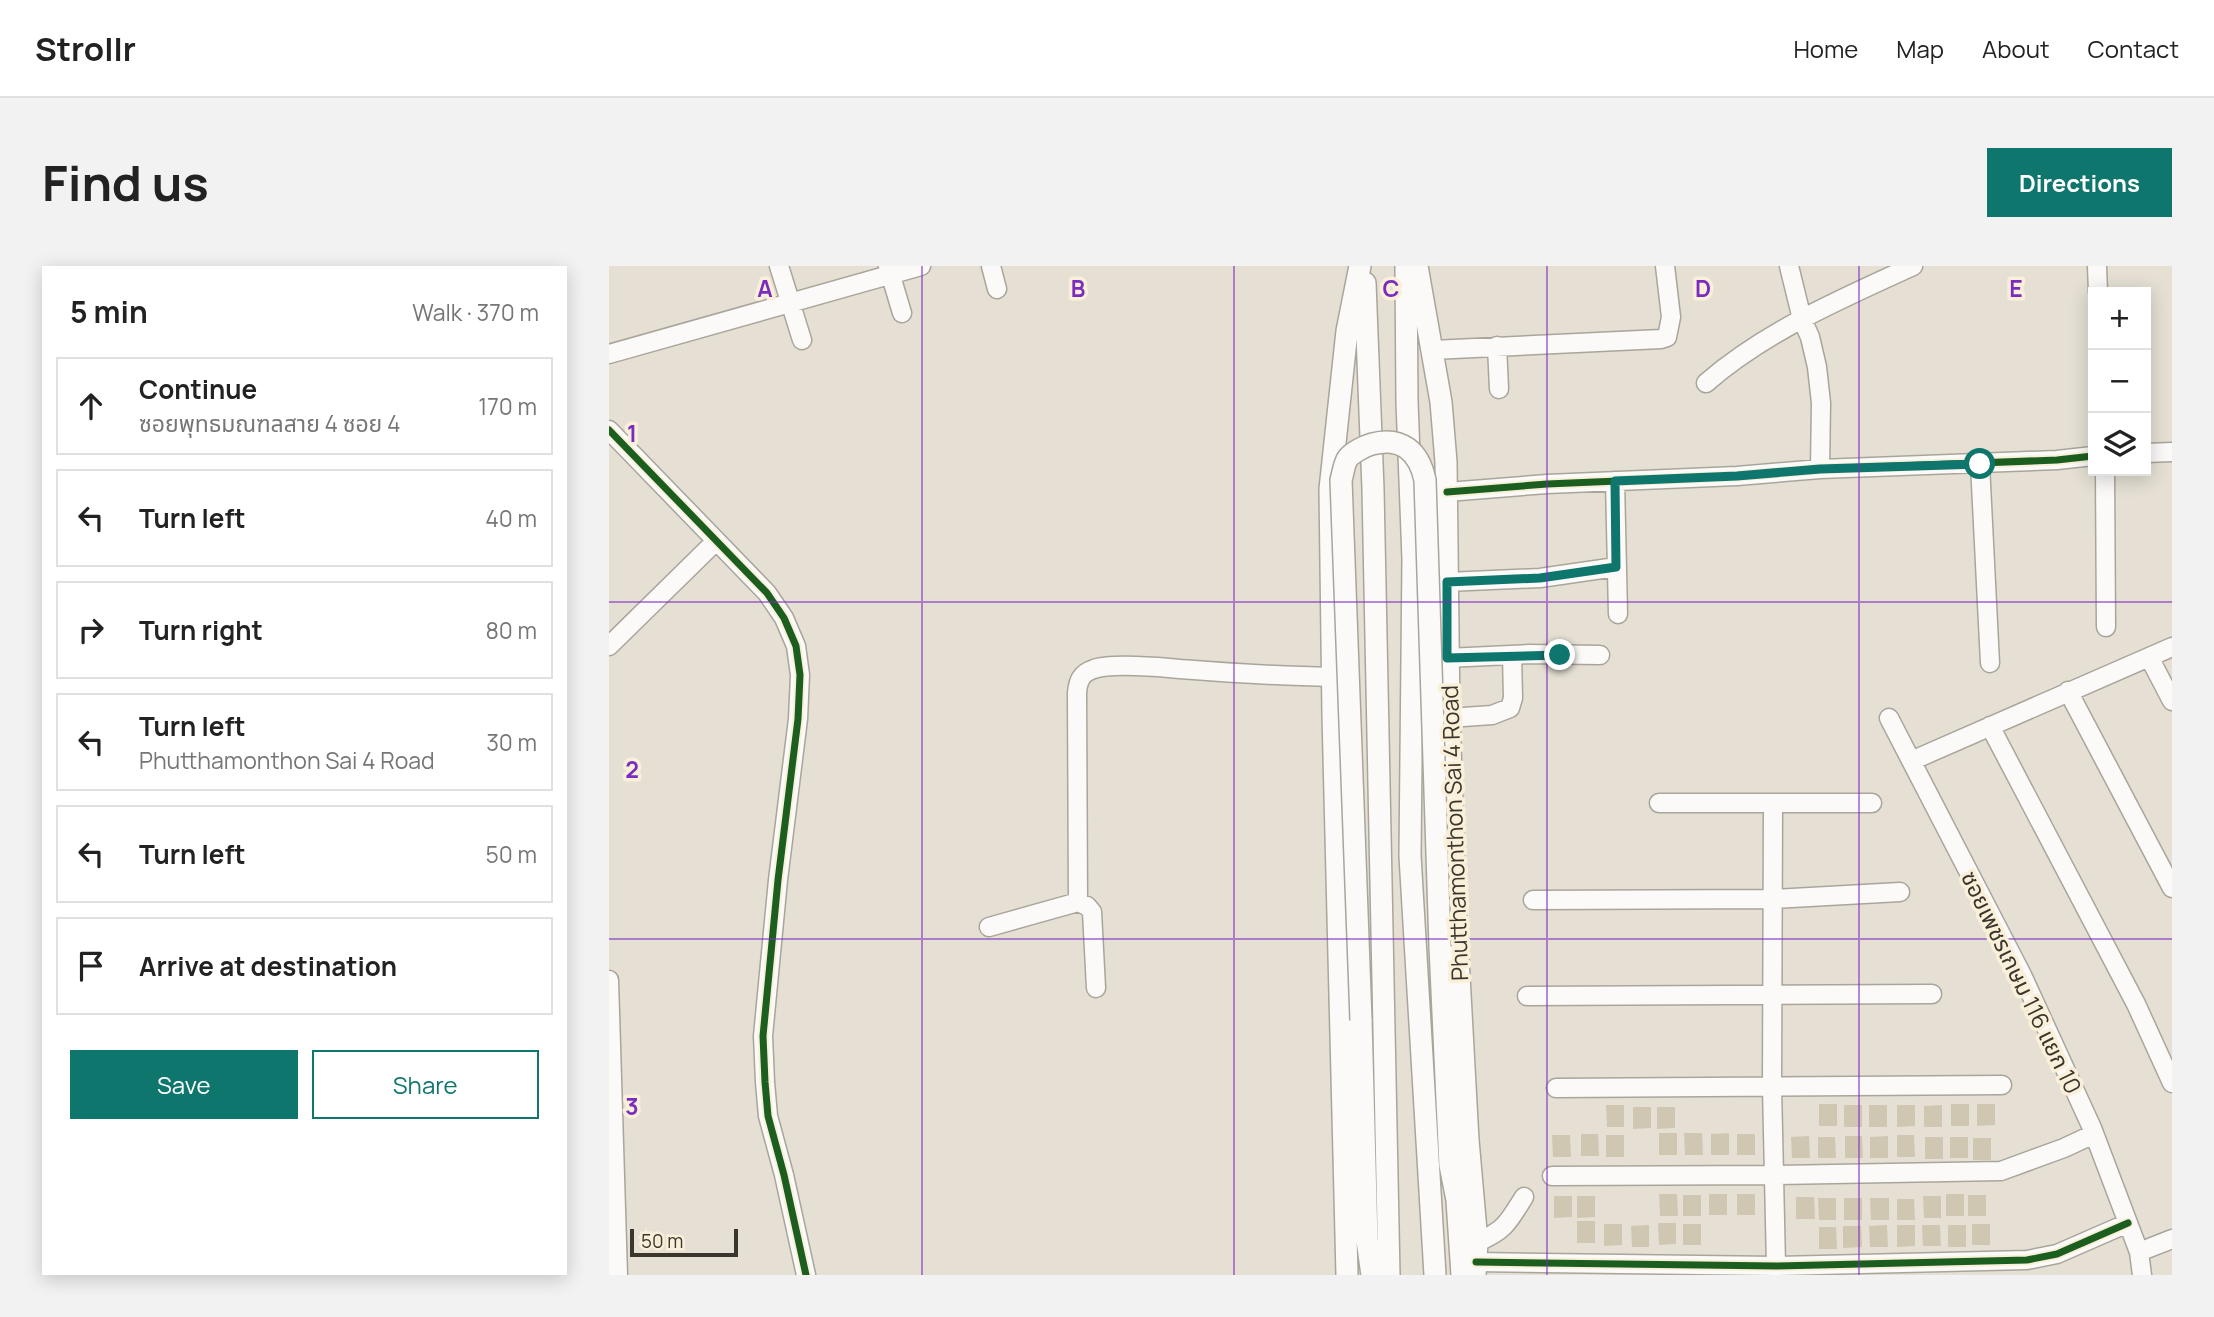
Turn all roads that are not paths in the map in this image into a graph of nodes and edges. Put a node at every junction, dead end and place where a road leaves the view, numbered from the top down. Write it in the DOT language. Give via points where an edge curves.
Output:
graph roads {
  1 [pos="779,266"];
  2 [pos="922,266"];
  3 [pos="991,266"];
  4 [pos="1362,266"];
  5 [pos="1406,266"];
  6 [pos="1417,266"];
  7 [pos="1665,266"];
  8 [pos="1789,266"];
  9 [pos="1913,266"];
  10 [pos="2097,266"];
  11 [pos="889,270"];
  12 [pos="2098,287"];
  13 [pos="997,289"];
  14 [pos="790,303"];
  15 [pos="902,313"];
  16 [pos="1802,319"];
  17 [pos="802,340"];
  18 [pos="1497,346"];
  19 [pos="1433,350"];
  20 [pos="609,354"];
  21 [pos="1706,383"];
  22 [pos="1499,389"];
  23 [pos="609,430"];
  24 [pos="2172,452"];
  25 [pos="2151,453"];
  26 [pos="2088,456"];
  27 [pos="1980,464"];
  28 [pos="1820,469"];
  29 [pos="2105,476"];
  30 [pos="1615,481"];
  31 [pos="1447,492"];
  32 [pos="716,541"];
  33 [pos="1616,567"];
  34 [pos="1447,582"];
  35 [pos="1618,614"];
  36 [pos="2106,627"];
  37 [pos="609,646"];
  38 [pos="2172,648"];
  39 [pos="1513,655"];
  40 [pos="1600,655"];
  41 [pos="2149,657"];
  42 [pos="1447,658"];
  43 [pos="1990,663"];
  44 [pos="1332,677"];
  45 [pos="2069,691"];
  46 [pos="2172,701"];
  47 [pos="1448,718"];
  48 [pos="1889,718"];
  49 [pos="1990,726"];
  50 [pos="1911,761"];
  51 [pos="1659,803"];
  52 [pos="1872,803"];
  53 [pos="1773,804"];
  54 [pos="2172,888"];
  55 [pos="1900,892"];
  56 [pos="1772,898"];
  57 [pos="1533,900"];
  58 [pos="1078,902"];
  59 [pos="989,927"];
  60 [pos="609,980"];
  61 [pos="1096,988"];
  62 [pos="1772,994"];
  63 [pos="1931,994"];
  64 [pos="1527,996"];
  65 [pos="2172,1083"];
  66 [pos="2002,1085"];
  67 [pos="1772,1087"];
  68 [pos="1556,1088"];
  69 [pos="2094,1133"];
  70 [pos="1450,1165"];
  71 [pos="1774,1175"];
  72 [pos="1552,1176"];
  73 [pos="1524,1197"];
  74 [pos="2128,1223"];
  75 [pos="613,1225"];
  76 [pos="2172,1239"];
  77 [pos="1367,1240"];
  78 [pos="2139,1252"];
  79 [pos="1473,1263"];
  80 [pos="1776,1266"];
  81 [pos="618,1275"];
  82 [pos="806,1275"];
  83 [pos="1347,1275"];
  84 [pos="1365,1275"];
  85 [pos="1372,1275"];
  86 [pos="1389,1275"];
  87 [pos="1437,1275"];
  88 [pos="2142,1275"];
  1 -- 14 [label="street"];
  2 -- 11 [label="street"];
  3 -- 13 [label="street"];
  4 -- 44 [label="main road" via="1345,343 1330,489"];
  4 -- 86 [label="main road" via="1373,489"];
  5 -- 87 [label="main road, Phutthamonthon Sai 4 Road" via="1413,559 1410,856"];
  6 -- 19 [label="main road, Phutthamonthon Sai 4 Road"];
  7 -- 18 [label="street" via="1671,317 1667,337"];
  8 -- 16 [label="street"];
  9 -- 16 [label="street"];
  10 -- 12 [label="street"];
  11 -- 14 [label="street"];
  11 -- 15 [label="street"];
  14 -- 17 [label="street"];
  14 -- 20 [label="street"];
  16 -- 21 [label="street" via="1728,364"];
  16 -- 28 [label="street" via="1817,367"];
  18 -- 19 [label="street"];
  18 -- 22 [label="street"];
  19 -- 31 [label="main road, Phutthamonthon Sai 4 Road"];
  23 -- 32 [label="street"];
  24 -- 25 [label="street"];
  26 -- 27 [label="street"];
  27 -- 28 [label="street"];
  27 -- 43 [label="street"];
  28 -- 30 [label="street"];
  29 -- 36 [label="street"];
  30 -- 31 [label="street"];
  30 -- 33 [label="street"];
  31 -- 34 [label="main road, Phutthamonthon Sai 4 Road"];
  32 -- 37 [label="street"];
  32 -- 82 [label="street" via="767,593 784,618 796,646 800,675 763,1036 768,1116"];
  33 -- 34 [label="street" via="1540,578"];
  33 -- 35 [label="street"];
  34 -- 42 [label="main road, Phutthamonthon Sai 4 Road"];
  38 -- 41 [label="street"];
  39 -- 40 [label="street"];
  39 -- 42 [label="street"];
  39 -- 47 [label="street" via="1510,708 1492,715"];
  41 -- 45 [label="street"];
  41 -- 46 [label="street"];
  42 -- 47 [label="main road, Phutthamonthon Sai 4 Road"];
  44 -- 58 [label="street" via="1153,667 1096,668 1083,674 1077,693"];
  44 -- 83 [label="main road"];
  45 -- 49 [label="street"];
  45 -- 54 [label="street"];
  47 -- 79 [label="main road, Phutthamonthon Sai 4 Road"];
  48 -- 50 [label="street, ซอยเพชรเกษม 116 แยก 10"];
  49 -- 50 [label="street"];
  49 -- 65 [label="street" via="2136,1004"];
  50 -- 69 [label="street, ซอยเพชรเกษม 116 แยก 10" via="2022,975"];
  51 -- 53 [label="street"];
  52 -- 53 [label="street"];
  53 -- 56 [label="street"];
  55 -- 56 [label="street"];
  56 -- 57 [label="street"];
  56 -- 62 [label="street"];
  58 -- 59 [label="street"];
  58 -- 61 [label="street" via="1092,912"];
  60 -- 75 [label="street"];
  62 -- 63 [label="street"];
  62 -- 64 [label="street"];
  62 -- 67 [label="street"];
  66 -- 67 [label="street"];
  67 -- 68 [label="street"];
  67 -- 71 [label="street"];
  69 -- 71 [label="street" via="2001,1171"];
  69 -- 74 [label="street, ซอยเพชรเกษม 116 แยก 10"];
  70 -- 77 [label="main road, bridge" via="1425,480 1412,453 1401,444 1380,442 1347,459 1341,480"];
  70 -- 79 [label="main road"];
  70 -- 87 [label="main road"];
  71 -- 72 [label="street"];
  71 -- 80 [label="street"];
  73 -- 79 [label="street"];
  74 -- 78 [label="street, ซอยเพชรเกษม 116 แยก 10"];
  74 -- 80 [label="street" via="2057,1254 2027,1260"];
  75 -- 81 [label="street"];
  76 -- 78 [label="street"];
  77 -- 84 [label="main road"];
  77 -- 85 [label="main road"];
  78 -- 88 [label="street, ซอยเพชรเกษม 116 แยก 10"];
  79 -- 80 [label="street"];
}
